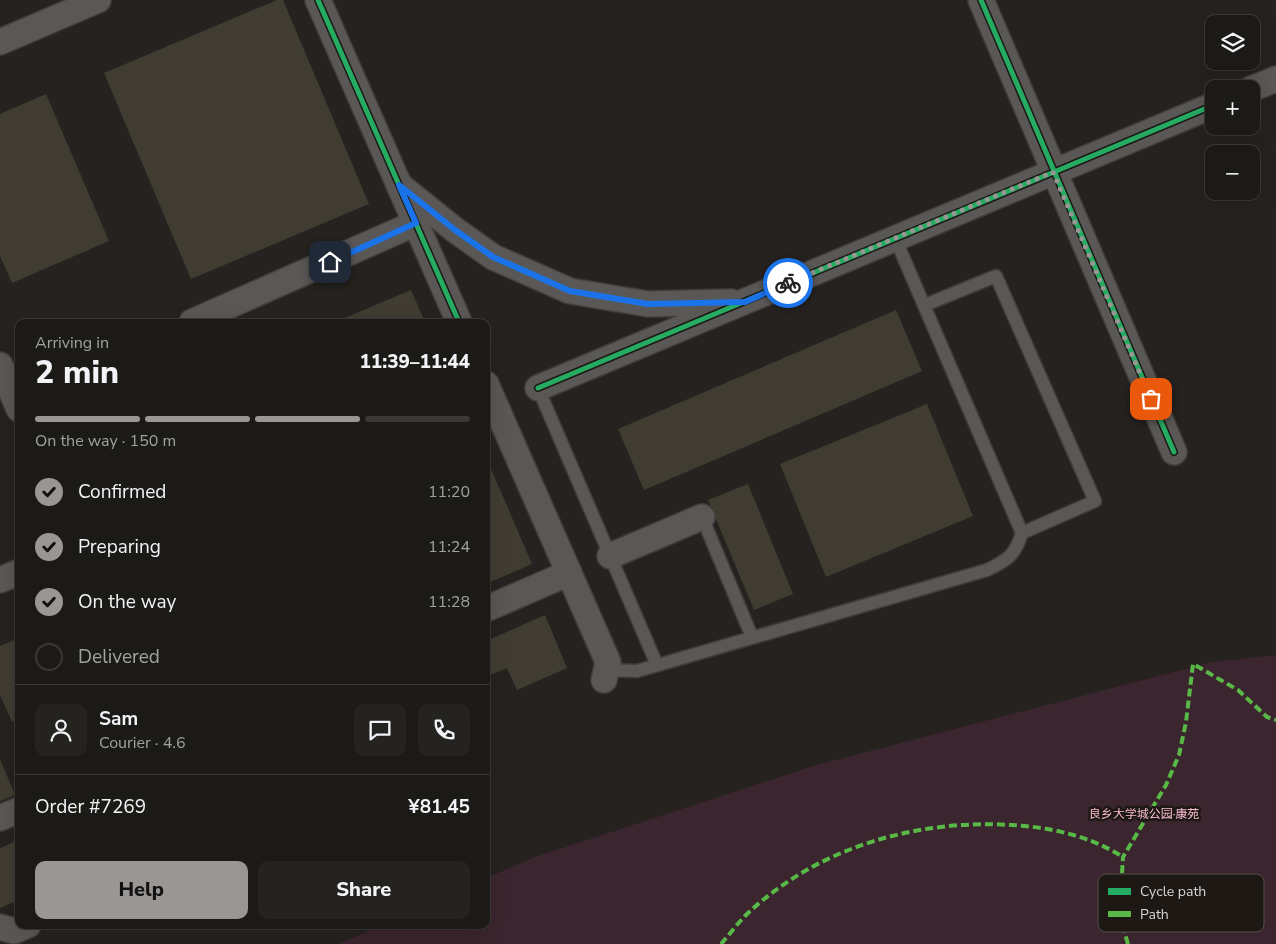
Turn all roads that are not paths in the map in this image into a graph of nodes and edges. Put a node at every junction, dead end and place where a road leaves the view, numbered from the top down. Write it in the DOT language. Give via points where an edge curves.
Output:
graph roads {
  1 [pos="98,0"];
  2 [pos="318,0"];
  3 [pos="981,0"];
  4 [pos="0,42"];
  5 [pos="1276,79"];
  6 [pos="1260,85"];
  7 [pos="1205,109"];
  8 [pos="1053,172"];
  9 [pos="399,185"];
  10 [pos="416,223"];
  11 [pos="895,238"];
  12 [pos="745,302"];
  13 [pos="925,305"];
  14 [pos="199,319"];
  15 [pos="458,319"];
  16 [pos="0,365"];
  17 [pos="538,388"];
  18 [pos="15,397"];
  19 [pos="490,405"];
  20 [pos="493,420"];
  21 [pos="1174,452"];
  22 [pos="702,517"];
  23 [pos="1022,534"];
  24 [pos="610,556"];
  25 [pos="569,573"];
  26 [pos="15,574"];
  27 [pos="0,580"];
  28 [pos="490,607"];
  29 [pos="752,638"];
  30 [pos="656,665"];
  31 [pos="605,675"];
  32 [pos="15,812"];
  33 [pos="0,818"];
  34 [pos="0,927"];
  35 [pos="19,929"];
  1 -- 4 [label="street"];
  2 -- 9 [label="street"];
  3 -- 8 [label="street"];
  5 -- 6 [label="street"];
  7 -- 8 [label="street"];
  8 -- 11 [label="street"];
  8 -- 21 [label="street"];
  9 -- 10 [label="street"];
  9 -- 12 [label="street" via="493,257 570,291 648,304"];
  10 -- 14 [label="street"];
  10 -- 15 [label="street"];
  11 -- 12 [label="street"];
  11 -- 13 [label="lane"];
  12 -- 17 [label="street"];
  13 -- 23 [label="lane"];
  13 -- 23 [label="lane" via="996,276 1095,501"];
  16 -- 18 [label="street"];
  17 -- 24 [label="lane"];
  19 -- 20 [label="street"];
  20 -- 25 [label="street"];
  22 -- 24 [label="street"];
  22 -- 29 [label="lane"];
  23 -- 29 [label="lane" via="1017,550 987,570"];
  24 -- 30 [label="lane"];
  25 -- 28 [label="street"];
  25 -- 31 [label="street" via="608,662"];
  26 -- 27 [label="street"];
  29 -- 30 [label="lane"];
  30 -- 31 [label="lane"];
  32 -- 33 [label="street"];
  34 -- 35 [label="street"];
}
